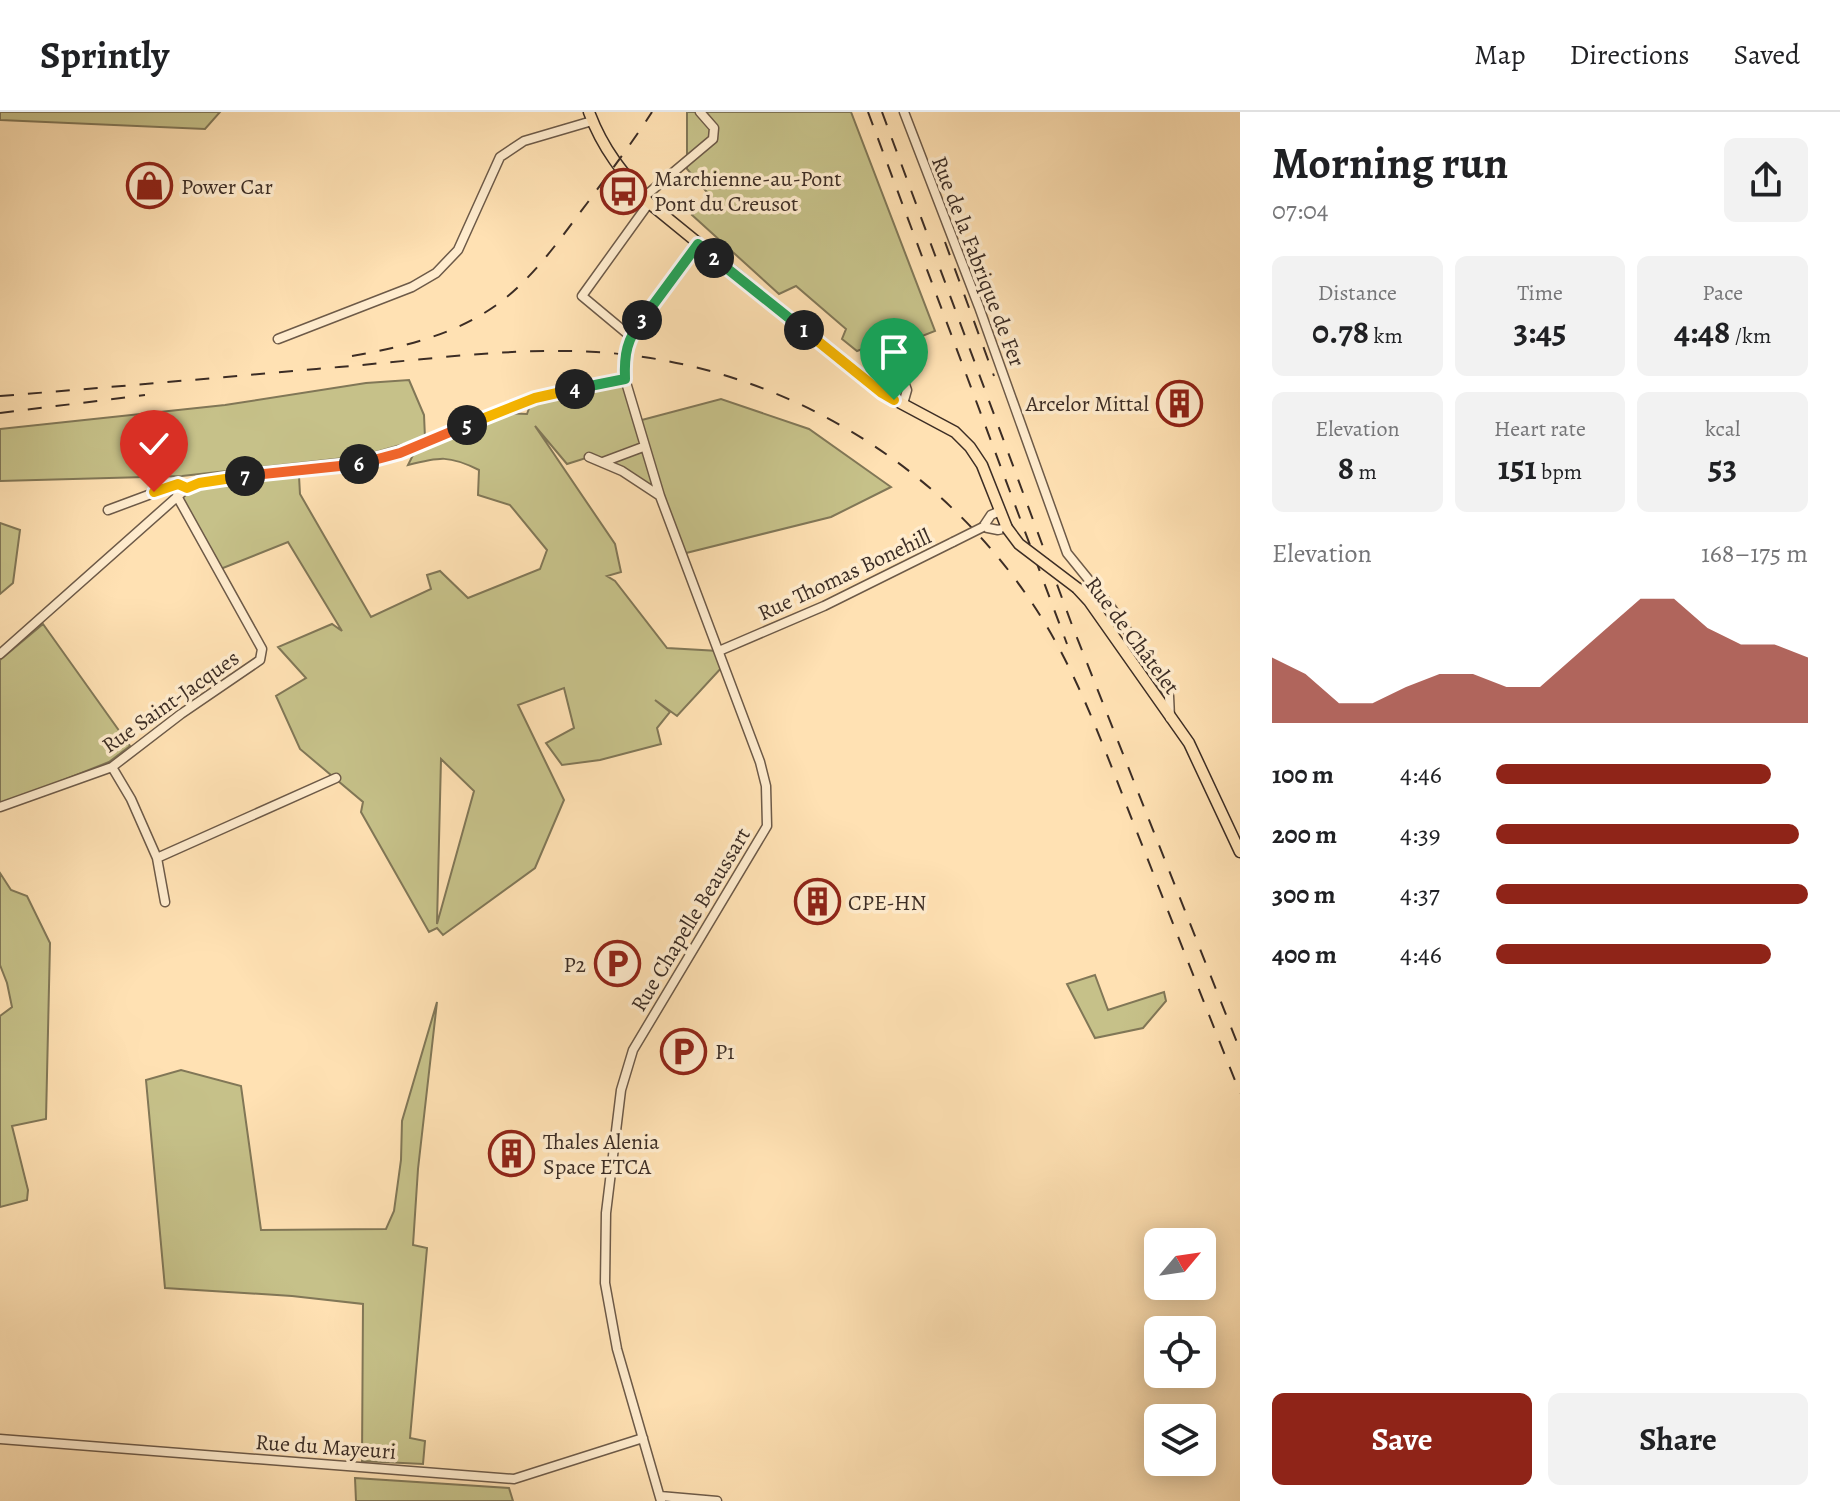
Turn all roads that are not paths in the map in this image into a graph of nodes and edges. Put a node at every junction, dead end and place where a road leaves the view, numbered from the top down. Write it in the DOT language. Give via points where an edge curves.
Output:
graph roads {
  1 [pos="700,112"];
  2 [pos="904,112"];
  3 [pos="590,116"];
  4 [pos="646,200"];
  5 [pos="698,244"];
  6 [pos="630,336"];
  7 [pos="278,339"];
  8 [pos="894,354"];
  9 [pos="625,379"];
  10 [pos="903,404"];
  11 [pos="643,447"];
  12 [pos="589,457"];
  13 [pos="603,463"];
  14 [pos="187,488"];
  15 [pos="177,496"];
  16 [pos="660,496"];
  17 [pos="108,510"];
  18 [pos="1000,511"];
  19 [pos="983,527"];
  20 [pos="1007,528"];
  21 [pos="719,651"];
  22 [pos="0,654"];
  23 [pos="1170,719"];
  24 [pos="112,767"];
  25 [pos="336,778"];
  26 [pos="0,807"];
  27 [pos="1240,852"];
  28 [pos="157,858"];
  29 [pos="165,902"];
  30 [pos="643,1438"];
  31 [pos="0,1439"];
  32 [pos="661,1499"];
  33 [pos="717,1501"];
  1 -- 4 [label="street" via="714,128 713,139"];
  2 -- 23 [label="street, Rue de la Fabrique de Fer" via="1067,553 1143,653 1169,696"];
  3 -- 4 [label="main road, Rue de Châtelet" via="618,169"];
  3 -- 7 [label="street" via="506,152 494,166 458,250 436,273"];
  4 -- 5 [label="main road, Rue de Châtelet"];
  4 -- 6 [label="street" via="582,296"];
  5 -- 6 [label="street, Rue Chapelle Beaussart"];
  5 -- 10 [label="main road, Rue de Châtelet" via="882,393"];
  6 -- 9 [label="street, Rue Chapelle Beaussart"];
  8 -- 10 [label="street" via="907,390"];
  9 -- 11 [label="street, Rue Chapelle Beaussart"];
  9 -- 14 [label="street" via="535,398 375,461 227,477"];
  10 -- 18 [label="main road, Rue de Châtelet" via="955,432 970,447"];
  11 -- 13 [label="street"];
  11 -- 16 [label="street, Rue Chapelle Beaussart"];
  12 -- 13 [label="street"];
  13 -- 16 [label="street"];
  14 -- 15 [label="street"];
  14 -- 17 [label="street" via="178,484"];
  15 -- 22 [label="street"];
  15 -- 24 [label="street, Rue Saint-Jacques" via="262,649 260,660"];
  16 -- 21 [label="street, Rue Chapelle Beaussart"];
  18 -- 19 [label="street, Rue Thomas Bonehill"];
  18 -- 20 [label="main road, Rue de Châtelet"];
  19 -- 20 [label="street, Rue Thomas Bonehill"];
  19 -- 21 [label="street, Rue Thomas Bonehill, bridge"];
  20 -- 23 [label="main road, Rue de Châtelet, bridge" via="1025,550 1089,601"];
  21 -- 30 [label="street, Rue Chapelle Beaussart" via="760,762 767,826 633,1050 621,1090 606,1213 605,1283 617,1349"];
  23 -- 27 [label="main road, Rue de Châtelet" via="1189,743"];
  24 -- 26 [label="street, Rue Saint-Jacques"];
  24 -- 28 [label="street"];
  25 -- 28 [label="street"];
  28 -- 29 [label="street"];
  30 -- 31 [label="street, Rue du Mayeuri" via="514,1479"];
  30 -- 32 [label="street, Rue Chapelle Beaussart"];
  32 -- 33 [label="street"];
}
